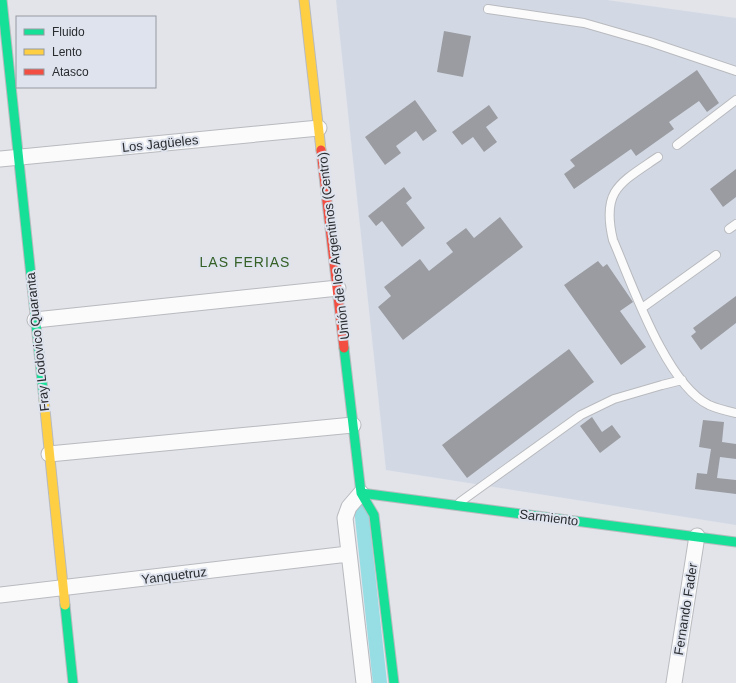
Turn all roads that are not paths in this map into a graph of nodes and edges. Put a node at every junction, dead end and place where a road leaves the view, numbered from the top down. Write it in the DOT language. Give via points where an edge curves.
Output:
graph roads {
  1 [pos="2,0"];
  2 [pos="304,0"];
  3 [pos="488,9"];
  4 [pos="736,70"];
  5 [pos="736,100"];
  6 [pos="319,128"];
  7 [pos="677,145"];
  8 [pos="17,157"];
  9 [pos="658,157"];
  10 [pos="0,159"];
  11 [pos="716,255"];
  12 [pos="338,288"];
  13 [pos="642,308"];
  14 [pos="35,320"];
  15 [pos="682,380"];
  16 [pos="736,413"];
  17 [pos="353,425"];
  18 [pos="49,454"];
  19 [pos="361,493"];
  20 [pos="456,505"];
  21 [pos="697,536"];
  22 [pos="736,542"];
  23 [pos="348,554"];
  24 [pos="63,588"];
  25 [pos="0,595"];
  26 [pos="73,683"];
  27 [pos="364,683"];
  28 [pos="394,683"];
  29 [pos="674,683"];
  1 -- 8 [label="street, Fray Lodovico Quaranta"];
  2 -- 6 [label="street, Unión de los Argentinos (Centro)"];
  3 -- 4 [label="lane" via="584,23"];
  5 -- 7 [label="lane"];
  6 -- 8 [label="street, Los Jagüeles"];
  6 -- 12 [label="street, Unión de los Argentinos (Centro)"];
  8 -- 10 [label="street, Los Jagüeles"];
  8 -- 14 [label="street, Fray Lodovico Quaranta"];
  9 -- 13 [label="lane" via="620,185 609,202 608,221 612,240"];
  11 -- 13 [label="lane"];
  12 -- 14 [label="street"];
  12 -- 17 [label="street, Unión de los Argentinos (Centro)"];
  13 -- 15 [label="lane" via="666,360"];
  14 -- 18 [label="street, Fray Lodovico Quaranta"];
  15 -- 16 [label="lane" via="708,404"];
  15 -- 20 [label="lane" via="614,399 581,415"];
  17 -- 18 [label="street"];
  17 -- 19 [label="street, Unión de los Argentinos (Centro)"];
  18 -- 24 [label="street, Fray Lodovico Quaranta"];
  19 -- 20 [label="street, Sarmiento"];
  19 -- 23 [label="street" via="349,507 345,518"];
  19 -- 28 [label="street, Unión de los Argentinos (Centro)" via="374,514"];
  20 -- 21 [label="street, Sarmiento"];
  21 -- 22 [label="street, Sarmiento"];
  21 -- 29 [label="street, Fernando Fader"];
  23 -- 24 [label="street, Yanquetruz"];
  23 -- 27 [label="street"];
  24 -- 25 [label="street, Yanquetruz"];
  24 -- 26 [label="street, Fray Lodovico Quaranta"];
}
